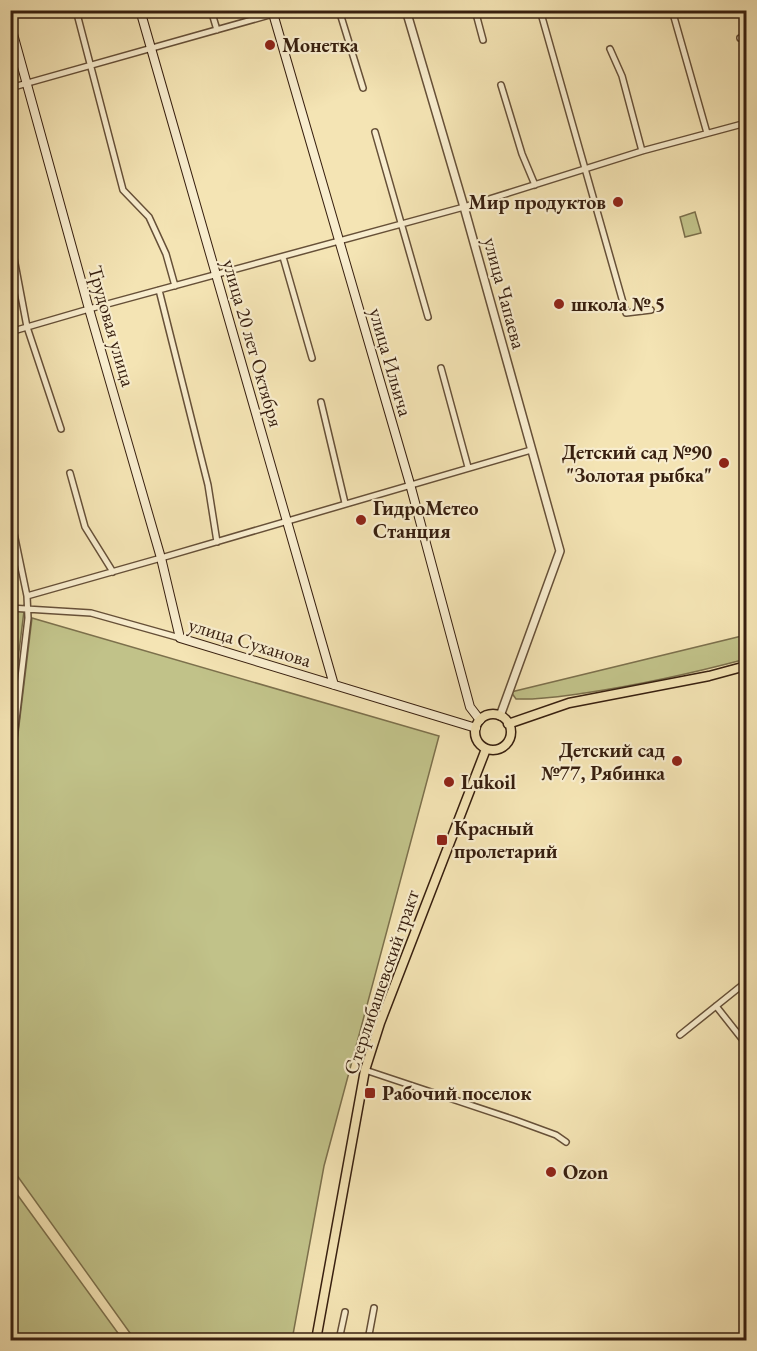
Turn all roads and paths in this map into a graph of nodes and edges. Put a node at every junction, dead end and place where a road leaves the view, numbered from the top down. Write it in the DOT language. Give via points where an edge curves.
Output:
graph roads {
  1 [pos="76,10"];
  2 [pos="140,10"];
  3 [pos="211,10"];
  4 [pos="287,10"];
  5 [pos="339,10"];
  6 [pos="406,10"];
  7 [pos="475,10"];
  8 [pos="540,10"];
  9 [pos="672,10"];
  10 [pos="272,13"];
  11 [pos="10,23"];
  12 [pos="217,30"];
  13 [pos="483,40"];
  14 [pos="150,48"];
  15 [pos="610,49"];
  16 [pos="90,66"];
  17 [pos="28,83"];
  18 [pos="501,85"];
  19 [pos="10,88"];
  20 [pos="363,88"];
  21 [pos="747,123"];
  22 [pos="375,132"];
  23 [pos="707,133"];
  24 [pos="642,151"];
  25 [pos="584,170"];
  26 [pos="535,185"];
  27 [pos="464,207"];
  28 [pos="401,224"];
  29 [pos="11,237"];
  30 [pos="338,242"];
  31 [pos="283,257"];
  32 [pos="217,275"];
  33 [pos="175,286"];
  34 [pos="159,290"];
  35 [pos="89,309"];
  36 [pos="651,309"];
  37 [pos="428,317"];
  38 [pos="27,327"];
  39 [pos="10,332"];
  40 [pos="312,358"];
  41 [pos="441,369"];
  42 [pos="321,402"];
  43 [pos="60,429"];
  44 [pos="531,450"];
  45 [pos="468,467"];
  46 [pos="70,473"];
  47 [pos="410,484"];
  48 [pos="345,503"];
  49 [pos="10,514"];
  50 [pos="286,521"];
  51 [pos="217,542"];
  52 [pos="161,558"];
  53 [pos="112,572"];
  54 [pos="27,596"];
  55 [pos="10,608"];
  56 [pos="27,608"];
  57 [pos="180,638"];
  58 [pos="747,666"];
  59 [pos="334,685"];
  60 [pos="500,716"];
  61 [pos="478,724"];
  62 [pos="508,724"];
  63 [pos="486,749"];
  64 [pos="10,771"];
  65 [pos="747,982"];
  66 [pos="716,1006"];
  67 [pos="680,1035"];
  68 [pos="747,1044"];
  69 [pos="365,1070"];
  70 [pos="566,1142"];
  71 [pos="374,1308"];
  72 [pos="345,1312"];
  73 [pos="316,1341"];
  74 [pos="339,1341"];
  75 [pos="368,1341"];
  1 -- 16 [label="street"];
  2 -- 14 [label="main road, улица 20 лет Октября"];
  3 -- 12 [label="street"];
  4 -- 10 [label="street"];
  5 -- 20 [label="street"];
  6 -- 27 [label="street, улица Чапаева"];
  7 -- 13 [label="street"];
  8 -- 25 [label="street"];
  9 -- 23 [label="street"];
  10 -- 12 [label="street"];
  10 -- 30 [label="main road, улица Ильича"];
  11 -- 17 [label="main road, Трудовая улица"];
  12 -- 14 [label="street"];
  14 -- 16 [label="street"];
  14 -- 32 [label="main road, улица 20 лет Октября"];
  15 -- 24 [label="street" via="622,76"];
  16 -- 17 [label="street"];
  16 -- 33 [label="street" via="123,190 149,217"];
  17 -- 19 [label="street"];
  17 -- 35 [label="main road, Трудовая улица"];
  18 -- 26 [label="street"];
  21 -- 23 [label="street"];
  22 -- 28 [label="street"];
  23 -- 24 [label="street"];
  24 -- 25 [label="street"];
  25 -- 26 [label="street"];
  25 -- 36 [label="street" via="626,314"];
  26 -- 27 [label="street"];
  27 -- 28 [label="street"];
  27 -- 44 [label="street, улица Чапаева"];
  28 -- 30 [label="street"];
  28 -- 37 [label="street"];
  29 -- 38 [label="street"];
  30 -- 31 [label="street"];
  30 -- 47 [label="main road, улица Ильича"];
  31 -- 32 [label="street"];
  31 -- 40 [label="street"];
  32 -- 33 [label="street"];
  32 -- 50 [label="main road, улица 20 лет Октября"];
  33 -- 34 [label="street"];
  34 -- 35 [label="street"];
  34 -- 51 [label="street" via="208,485"];
  35 -- 38 [label="street"];
  35 -- 52 [label="main road, Трудовая улица"];
  38 -- 39 [label="street"];
  38 -- 43 [label="street"];
  41 -- 45 [label="street"];
  42 -- 48 [label="street"];
  44 -- 45 [label="street"];
  44 -- 60 [label="street, улица Чапаева" via="560,551"];
  45 -- 47 [label="street"];
  46 -- 53 [label="street" via="85,527"];
  47 -- 48 [label="street"];
  47 -- 61 [label="main road, улица Ильича" via="470,707"];
  48 -- 50 [label="street"];
  49 -- 54 [label="street"];
  50 -- 51 [label="street"];
  50 -- 59 [label="main road, улица 20 лет Октября"];
  51 -- 52 [label="street"];
  52 -- 53 [label="street"];
  52 -- 57 [label="main road, Трудовая улица"];
  53 -- 54 [label="street"];
  54 -- 56 [label="street"];
  55 -- 56 [label="street, улица Суханова"];
  56 -- 57 [label="street, улица Суханова" via="91,614"];
  56 -- 64 [label="street"];
  57 -- 59 [label="main road, улица Суханова"];
  58 -- 62 [label="main road" via="569,702"];
  59 -- 61 [label="main road, улица Суханова"];
  60 -- 61 [label="main road" via="488,715"];
  60 -- 62 [label="main road"];
  61 -- 63 [label="main road" via="476,738"];
  62 -- 63 [label="main road" via="510,735 505,746"];
  63 -- 69 [label="main road, Стерлибашевский тракт"];
  65 -- 66 [label="street"];
  66 -- 67 [label="street"];
  66 -- 68 [label="street"];
  69 -- 70 [label="street" via="515,1120"];
  69 -- 73 [label="main road, Стерлибашевский тракт"];
  71 -- 75 [label="street"];
  72 -- 74 [label="street"];
}
